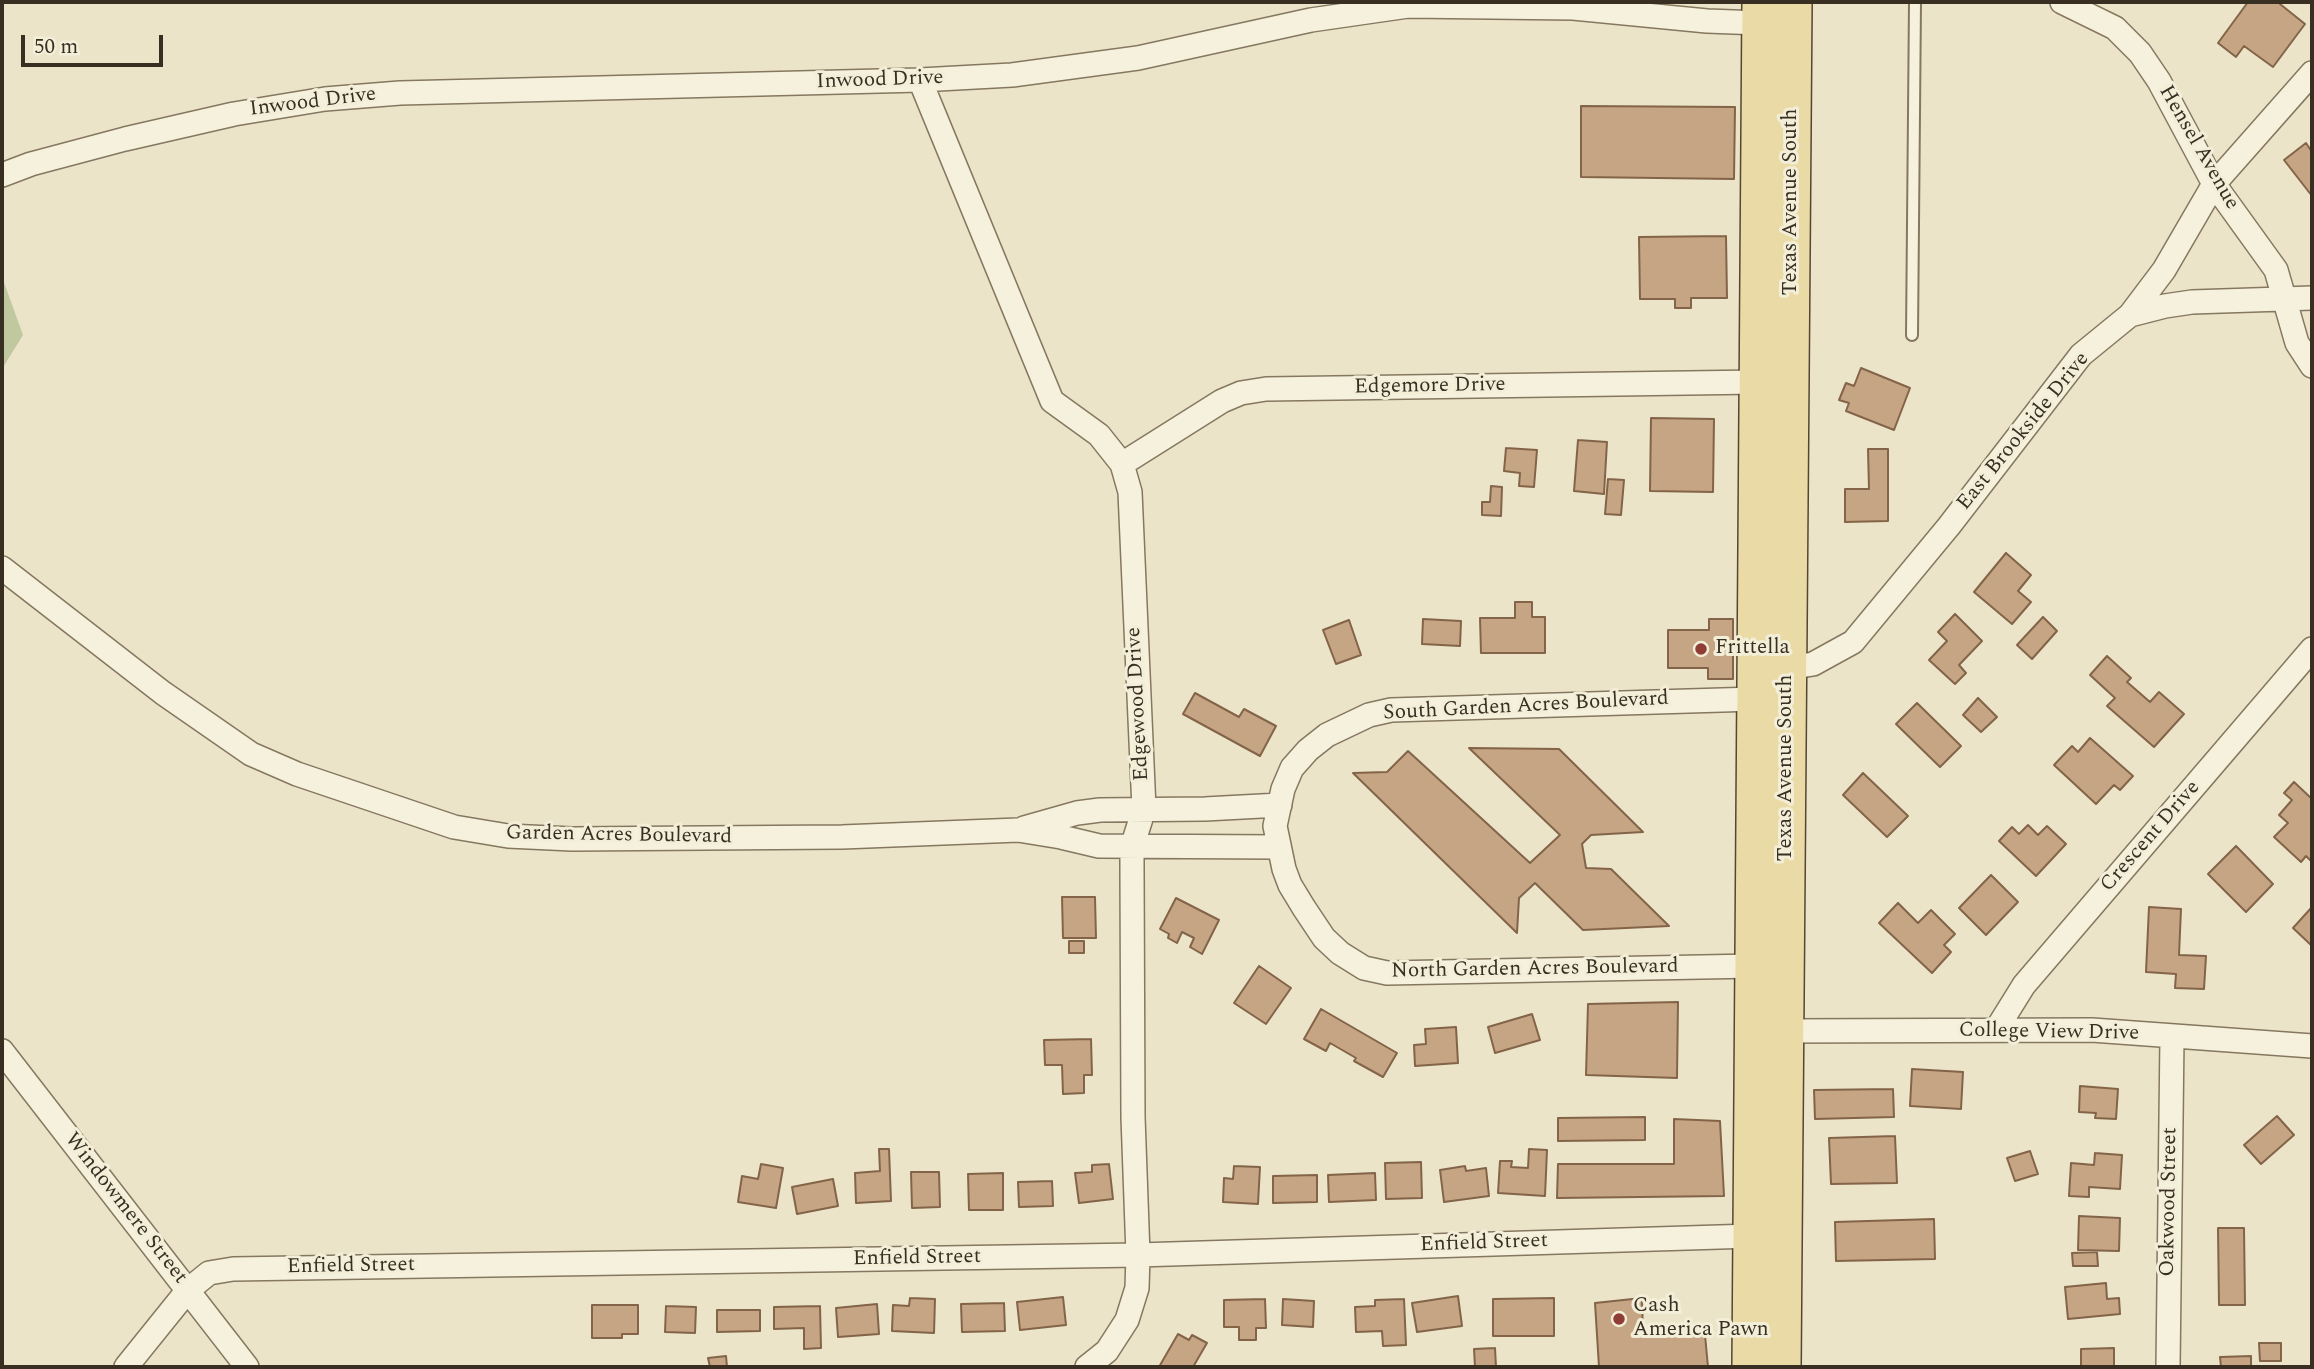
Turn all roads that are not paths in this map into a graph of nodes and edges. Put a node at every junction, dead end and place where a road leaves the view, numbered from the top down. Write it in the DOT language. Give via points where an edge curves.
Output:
graph roads {
  1 [pos="1794,2"];
  2 [pos="1915,2"];
  3 [pos="2062,2"];
  4 [pos="1760,13"];
  5 [pos="2312,73"];
  6 [pos="920,80"];
  7 [pos="2,175"];
  8 [pos="2214,184"];
  9 [pos="1792,255"];
  10 [pos="2312,298"];
  11 [pos="2284,300"];
  12 [pos="2130,315"];
  13 [pos="1912,335"];
  14 [pos="2312,366"];
  15 [pos="1758,382"];
  16 [pos="1122,464"];
  17 [pos="2,568"];
  18 [pos="2312,649"];
  19 [pos="1788,668"];
  20 [pos="1755,699"];
  21 [pos="1144,809"];
  22 [pos="1278,826"];
  23 [pos="1018,830"];
  24 [pos="1132,847"];
  25 [pos="1234,847"];
  26 [pos="1290,885"];
  27 [pos="1786,901"];
  28 [pos="1754,967"];
  29 [pos="1996,1030"];
  30 [pos="1785,1031"];
  31 [pos="2172,1037"];
  32 [pos="2312,1046"];
  33 [pos="4,1059"];
  34 [pos="1752,1236"];
  35 [pos="1138,1255"];
  36 [pos="188,1290"];
  37 [pos="126,1367"];
  38 [pos="247,1367"];
  39 [pos="1087,1367"];
  40 [pos="1750,1367"];
  41 [pos="1783,1367"];
  42 [pos="2168,1367"];
  1 -- 9 [label="main road, Texas Avenue South"];
  2 -- 13 [label="lane"];
  3 -- 8 [label="street, Hensel Avenue" via="2115,29 2140,53"];
  4 -- 6 [label="street, Inwood Drive" via="1707,21 1573,8 1408,6 1311,20 1138,58 1012,75"];
  4 -- 9 [label="main road" via="1775,35 1775,212"];
  4 -- 15 [label="main road, Texas Avenue South"];
  5 -- 8 [label="street"];
  6 -- 7 [label="street, Inwood Drive" via="400,93 325,99 125,139"];
  6 -- 16 [label="street, Edgewood Drive" via="1052,401 1099,435"];
  8 -- 11 [label="street, Hensel Avenue" via="2276,270"];
  8 -- 12 [label="street" via="2164,270"];
  9 -- 19 [label="main road, Texas Avenue South"];
  10 -- 11 [label="street, East Brookside Drive"];
  11 -- 12 [label="street, East Brookside Drive" via="2192,302"];
  11 -- 14 [label="street, Hensel Avenue" via="2297,343"];
  12 -- 19 [label="street, East Brookside Drive" via="2081,355 1853,642 1813,664"];
  15 -- 16 [label="street, Edgemore Drive" via="1265,389 1222,401"];
  15 -- 20 [label="main road, Texas Avenue South"];
  16 -- 21 [label="street, Edgewood Drive" via="1130,492"];
  17 -- 23 [label="street, Garden Acres Boulevard" via="163,693 251,754 454,827 572,839"];
  18 -- 29 [label="street, Crescent Drive" via="2024,985"];
  19 -- 27 [label="main road, Texas Avenue South"];
  20 -- 22 [label="street, South Garden Acres Boulevard" via="1391,710 1369,715 1327,735 1292,768"];
  20 -- 27 [label="main road" via="1772,713 1770,876"];
  20 -- 28 [label="main road, Texas Avenue South"];
  21 -- 22 [label="street, Garden Acres Boulevard"];
  21 -- 23 [label="street, Garden Acres Boulevard" via="1077,813"];
  21 -- 24 [label="street, Edgewood Drive"];
  22 -- 25 [label="street, Garden Acres Boulevard"];
  22 -- 26 [label="street, North Garden Acres Boulevard"];
  23 -- 24 [label="street, Garden Acres Boulevard" via="1099,846"];
  24 -- 25 [label="street, Garden Acres Boulevard"];
  24 -- 35 [label="street, Edgewood Drive"];
  25 -- 26 [label="street"];
  26 -- 28 [label="street, North Garden Acres Boulevard" via="1324,938 1340,953 1364,968 1387,973"];
  27 -- 30 [label="main road, Texas Avenue South"];
  28 -- 34 [label="main road, Texas Avenue South"];
  29 -- 30 [label="street, College View Drive"];
  29 -- 31 [label="street, College View Drive" via="2092,1030"];
  30 -- 41 [label="main road, Texas Avenue South"];
  31 -- 32 [label="street, College View Drive"];
  31 -- 42 [label="street, Oakwood Street"];
  33 -- 36 [label="street, Windowmere Street"];
  34 -- 35 [label="street, Enfield Street"];
  34 -- 40 [label="main road, Texas Avenue South"];
  35 -- 36 [label="street, Enfield Street" via="233,1269 209,1273"];
  35 -- 39 [label="street, Edgewood Drive" via="1137,1288 1127,1321 1107,1351"];
  36 -- 37 [label="street, Enfield Street"];
  36 -- 38 [label="street, Windowmere Street"];
}
